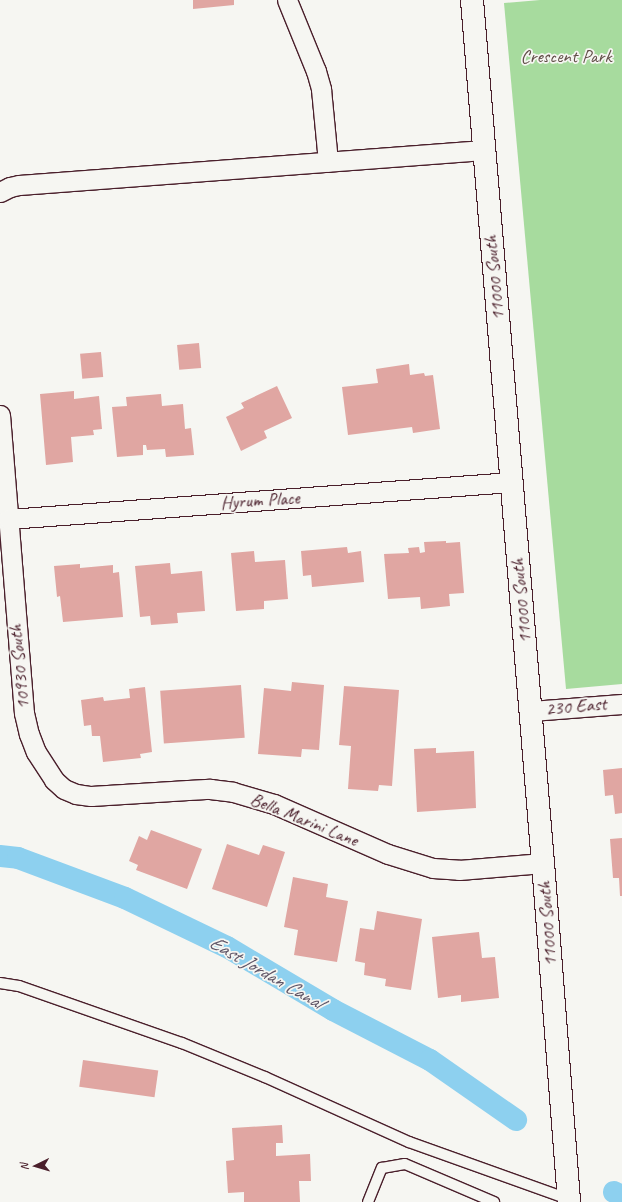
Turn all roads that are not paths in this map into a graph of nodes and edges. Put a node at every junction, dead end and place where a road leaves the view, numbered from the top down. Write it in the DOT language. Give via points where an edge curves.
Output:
graph roads {
  1 [pos="287,0"];
  2 [pos="472,0"];
  3 [pos="484,150"];
  4 [pos="328,162"];
  5 [pos="0,192"];
  6 [pos="0,415"];
  7 [pos="512,482"];
  8 [pos="8,519"];
  9 [pos="622,704"];
  10 [pos="531,711"];
  11 [pos="47,770"];
  12 [pos="543,863"];
  13 [pos="0,983"];
  14 [pos="568,1201"];
  15 [pos="368,1202"];
  16 [pos="494,1202"];
  1 -- 4 [label="street" via="316,71 322,101"];
  2 -- 3 [label="street, 11000 South"];
  3 -- 4 [label="street"];
  3 -- 7 [label="street, 11000 South"];
  4 -- 5 [label="street" via="19,185"];
  6 -- 8 [label="street, 10930 South"];
  7 -- 8 [label="street, Hyrum Place"];
  7 -- 10 [label="street, 11000 South"];
  8 -- 11 [label="street, 10930 South" via="24,713 36,752"];
  9 -- 10 [label="street, 230 East"];
  10 -- 12 [label="street, 11000 South"];
  11 -- 12 [label="street, Bella Marini Lane" via="64,789 91,796 210,789 254,797 388,854 433,868 459,870"];
  12 -- 14 [label="street, 11000 South"];
  13 -- 14 [label="lane" via="19,986 182,1043 265,1077 409,1142"];
  15 -- 16 [label="lane" via="382,1168 405,1164"];
}
